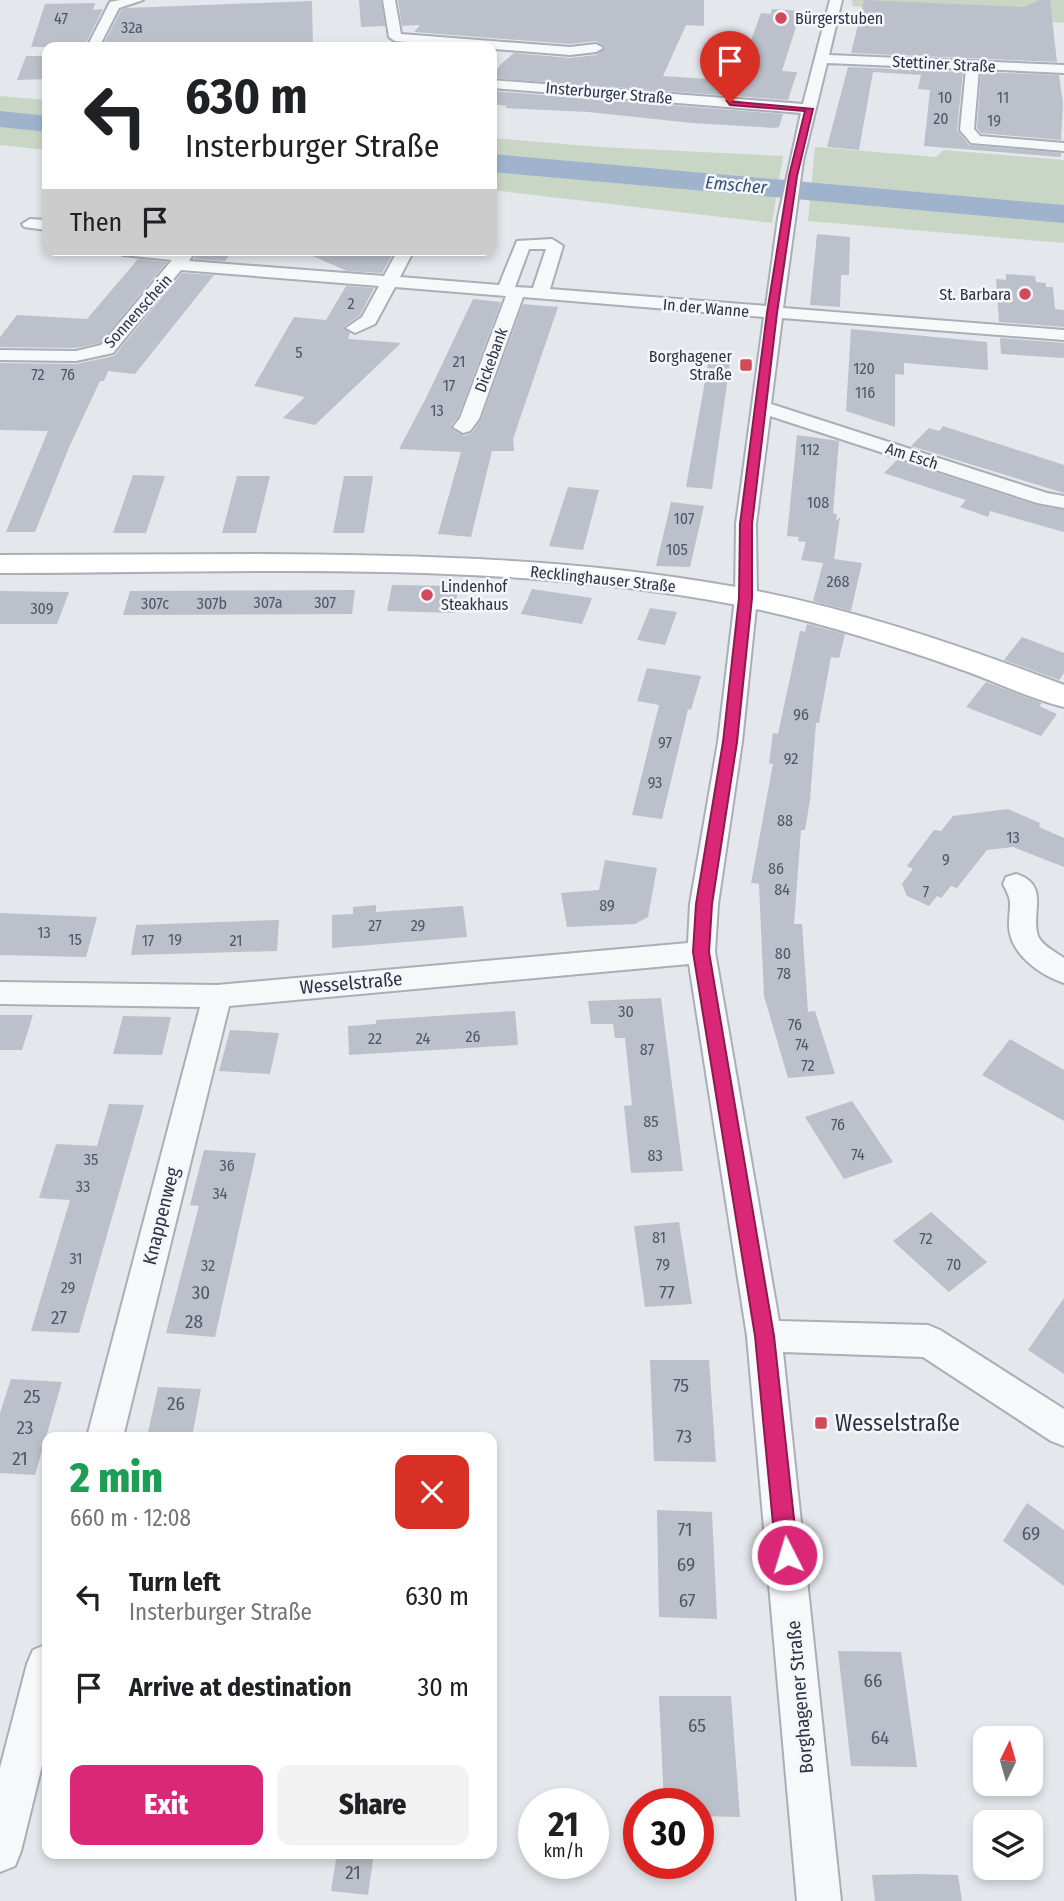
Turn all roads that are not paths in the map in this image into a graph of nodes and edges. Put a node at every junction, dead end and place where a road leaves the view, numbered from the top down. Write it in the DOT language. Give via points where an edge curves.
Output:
graph roads {
  1 [pos="137,0"];
  2 [pos="389,0"];
  3 [pos="836,0"];
  4 [pos="96,42"];
  5 [pos="452,42"];
  6 [pos="497,45"];
  7 [pos="596,48"];
  8 [pos="823,59"];
  9 [pos="973,65"];
  10 [pos="1064,69"];
  11 [pos="497,84"];
  12 [pos="809,109"];
  13 [pos="1064,147"];
  14 [pos="30,224"];
  15 [pos="42,225"];
  16 [pos="403,256"];
  17 [pos="184,257"];
  18 [pos="389,283"];
  19 [pos="511,292"];
  20 [pos="540,294"];
  21 [pos="772,313"];
  22 [pos="355,328"];
  23 [pos="1064,335"];
  24 [pos="0,355"];
  25 [pos="761,407"];
  26 [pos="463,427"];
  27 [pos="1064,502"];
  28 [pos="0,564"];
  29 [pos="746,598"];
  30 [pos="1064,697"];
  31 [pos="1016,884"];
  32 [pos="701,952"];
  33 [pos="1064,972"];
  34 [pos="0,993"];
  35 [pos="217,996"];
  36 [pos="764,1336"];
  37 [pos="1064,1429"];
  38 [pos="106,1432"];
  39 [pos="42,1684"];
  40 [pos="0,1851"];
  41 [pos="819,1901"];
  1 -- 4 [label="street" via="114,5"];
  2 -- 5 [label="street, Insterburger Straße" via="395,37"];
  3 -- 8 [label="street, Borghagener Straße"];
  6 -- 7 [label="street, Insterburger Straße" via="570,51"];
  8 -- 9 [label="street, Stettiner Straße"];
  8 -- 12 [label="street, Borghagener Straße"];
  9 -- 10 [label="street, Stettiner Straße"];
  9 -- 13 [label="street" via="967,130 976,140"];
  11 -- 12 [label="street, Insterburger Straße"];
  12 -- 21 [label="street, Borghagener Straße" via="793,176"];
  14 -- 15 [label="street"];
  16 -- 18 [label="street"];
  17 -- 18 [label="street, In der Wanne"];
  17 -- 24 [label="street, Sonnenschein" via="107,349 76,356"];
  18 -- 19 [label="street, In der Wanne"];
  18 -- 22 [label="street" via="369,320"];
  19 -- 20 [label="street, In der Wanne"];
  19 -- 20 [label="street, Dickebank" via="523,244 552,244"];
  19 -- 26 [label="street, Dickebank"];
  20 -- 21 [label="street, In der Wanne"];
  21 -- 23 [label="street, In der Wanne"];
  21 -- 25 [label="street, Borghagener Straße"];
  25 -- 27 [label="street, Am Esch"];
  25 -- 29 [label="street, Borghagener Straße" via="746,524"];
  28 -- 29 [label="street, Recklinghauser Straße" via="486,569 669,585"];
  29 -- 30 [label="street, Recklinghauser Straße" via="872,628"];
  29 -- 32 [label="street, Borghagener Straße"];
  31 -- 33 [label="street" via="1025,896 1021,933 1025,941"];
  32 -- 35 [label="street, Wesselstraße"];
  32 -- 36 [label="street, Borghagener Straße"];
  34 -- 35 [label="street, Wesselstraße"];
  35 -- 38 [label="street, Knappenweg"];
  36 -- 37 [label="street" via="928,1341"];
  36 -- 41 [label="street, Borghagener Straße"];
  39 -- 40 [label="street"];
}
